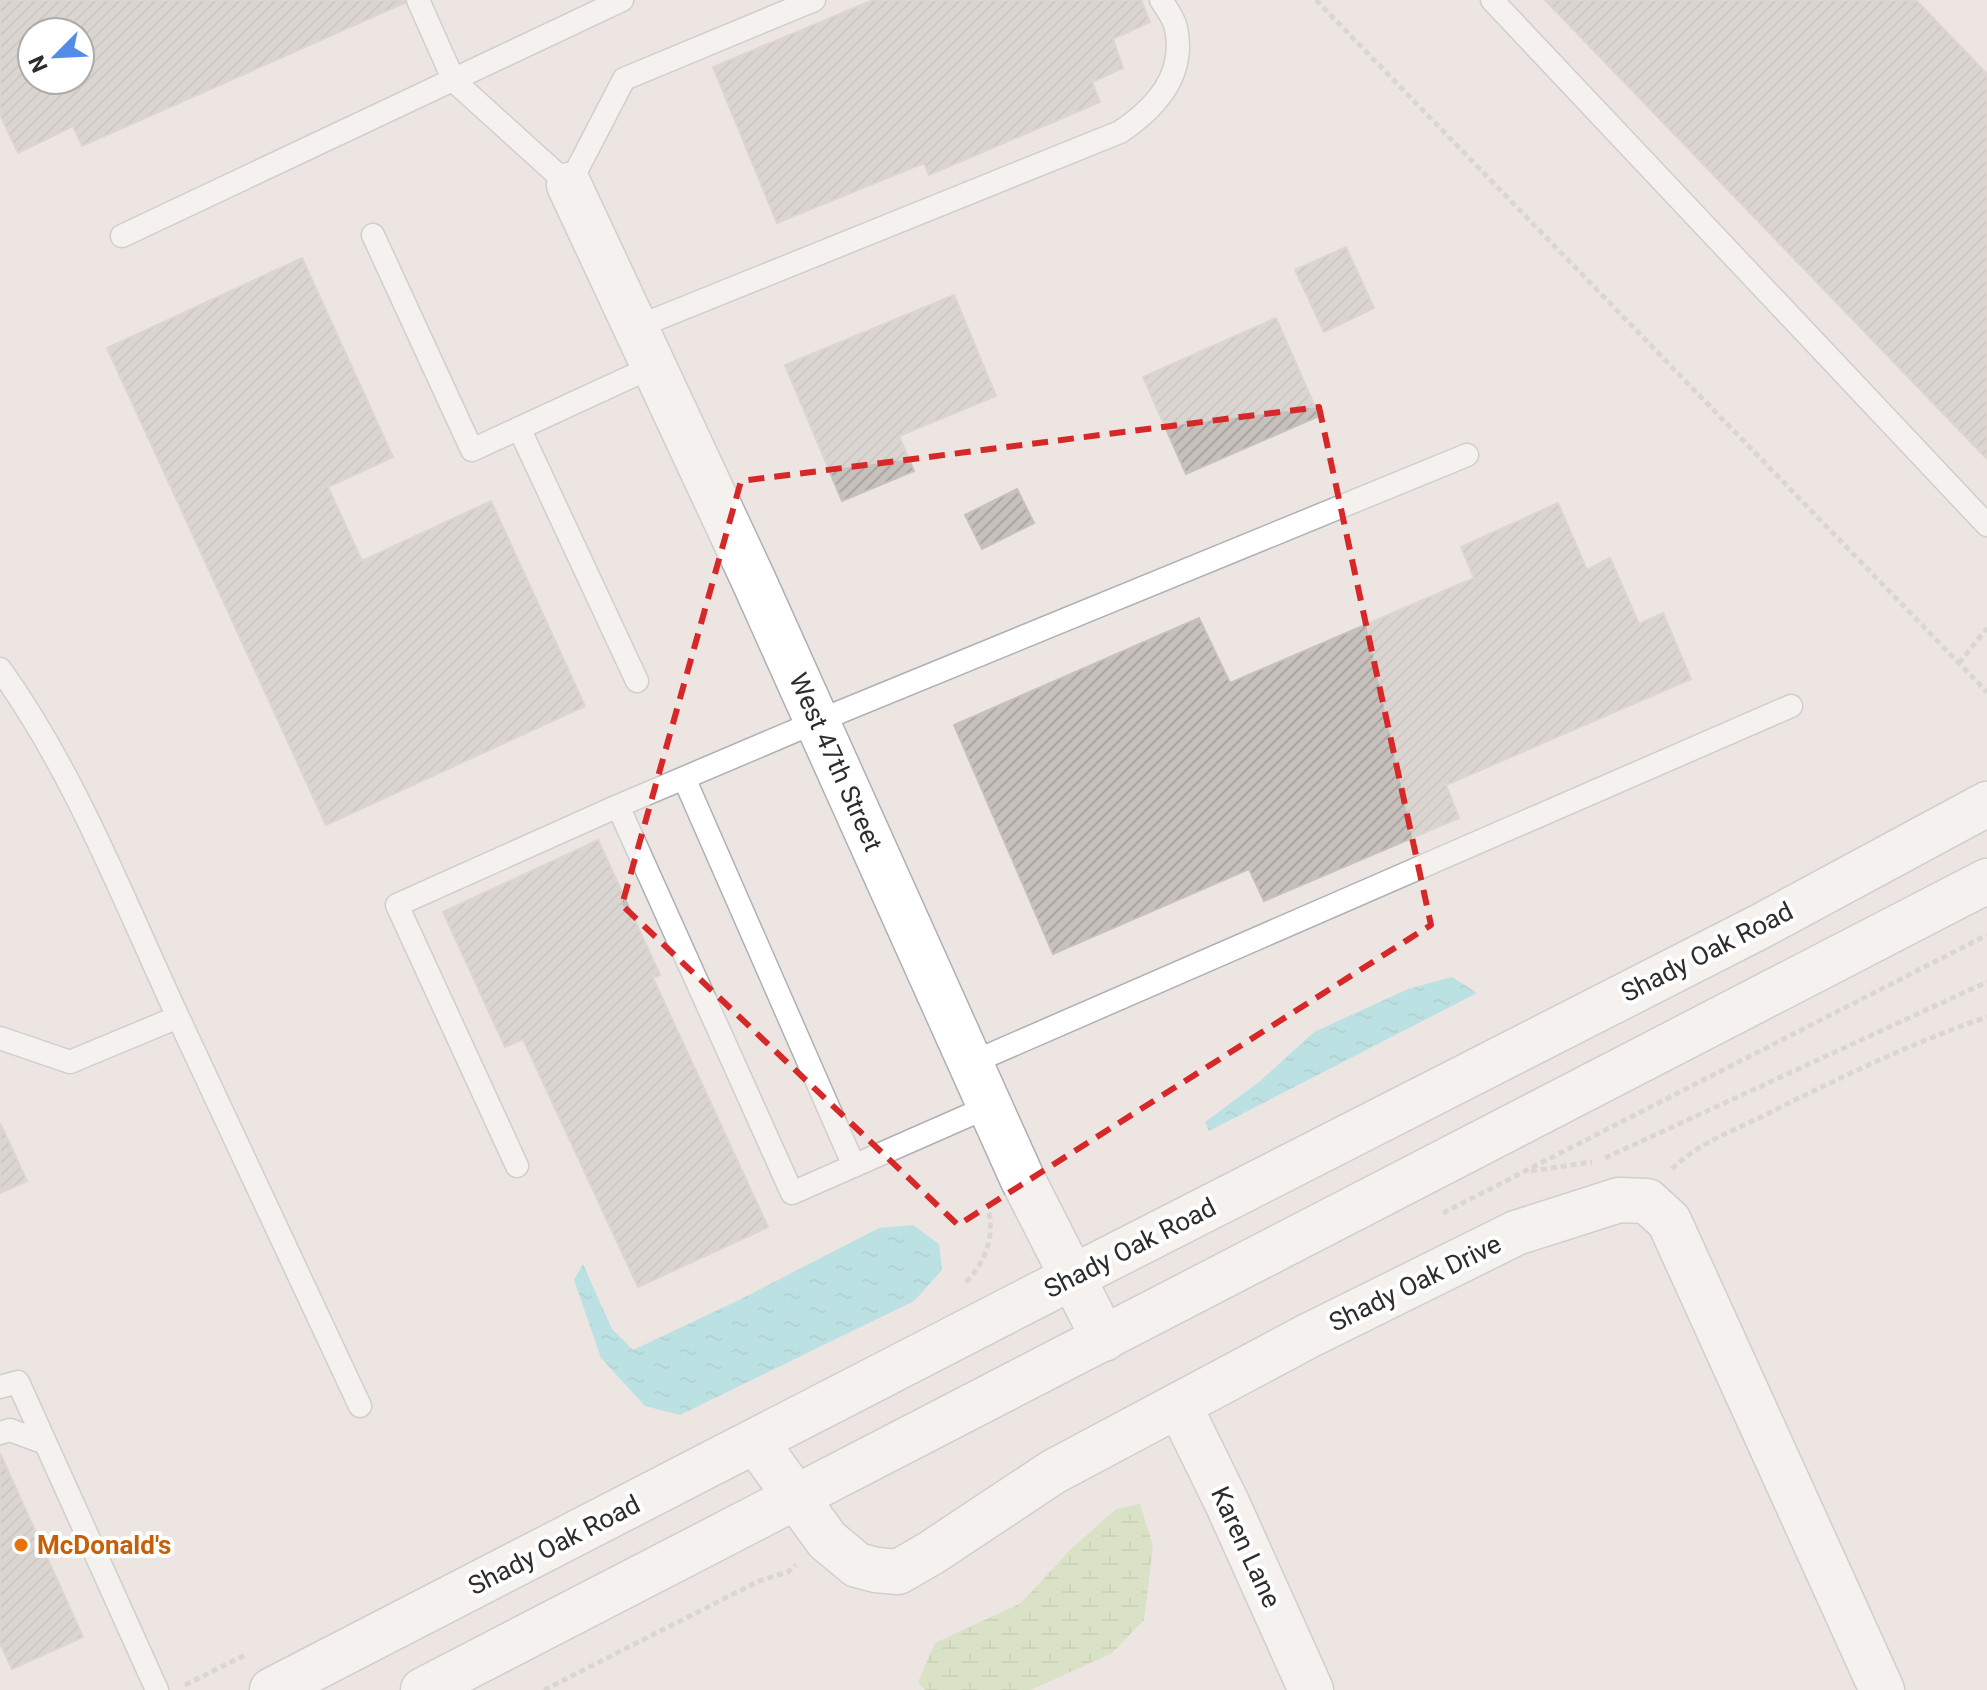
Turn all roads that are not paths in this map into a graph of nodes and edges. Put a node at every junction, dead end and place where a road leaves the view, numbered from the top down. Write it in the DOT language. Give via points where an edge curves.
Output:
graph roads {
  1 [pos="418,0"];
  2 [pos="622,0"];
  3 [pos="814,0"];
  4 [pos="1161,0"];
  5 [pos="1492,0"];
  6 [pos="454,81"];
  7 [pos="569,185"];
  8 [pos="373,235"];
  9 [pos="122,236"];
  10 [pos="637,327"];
  11 [pos="654,366"];
  12 [pos="519,428"];
  13 [pos="1467,455"];
  14 [pos="1987,525"];
  15 [pos="0,669"];
  16 [pos="637,681"];
  17 [pos="1791,706"];
  18 [pos="818,721"];
  19 [pos="684,778"];
  20 [pos="1987,804"];
  21 [pos="618,806"];
  22 [pos="1976,886"];
  23 [pos="178,1017"];
  24 [pos="0,1038"];
  25 [pos="971,1063"];
  26 [pos="990,1106"];
  27 [pos="517,1166"];
  28 [pos="854,1166"];
  29 [pos="1071,1278"];
  30 [pos="1104,1339"];
  31 [pos="0,1387"];
  32 [pos="1179,1405"];
  33 [pos="360,1406"];
  34 [pos="0,1433"];
  35 [pos="756,1442"];
  36 [pos="45,1443"];
  37 [pos="796,1499"];
  38 [pos="157,1690"];
  39 [pos="272,1690"];
  40 [pos="423,1690"];
  41 [pos="1311,1690"];
  42 [pos="1882,1690"];
  1 -- 6 [label="lane"];
  2 -- 6 [label="lane"];
  3 -- 7 [label="lane" via="624,79"];
  4 -- 10 [label="lane" via="1176,26 1171,77 1162,97 1120,132"];
  5 -- 14 [label="lane"];
  6 -- 7 [label="lane"];
  6 -- 9 [label="lane"];
  7 -- 10 [label="main road, West 47th Street"];
  8 -- 12 [label="lane" via="472,450"];
  10 -- 11 [label="main road, West 47th Street"];
  11 -- 12 [label="lane"];
  11 -- 18 [label="main road, West 47th Street"];
  12 -- 16 [label="lane"];
  13 -- 18 [label="lane"];
  15 -- 23 [label="lane" via="58,759"];
  17 -- 25 [label="lane"];
  18 -- 19 [label="lane"];
  18 -- 25 [label="main road, West 47th Street"];
  19 -- 21 [label="lane"];
  19 -- 28 [label="lane"];
  20 -- 29 [label="main road, Shady Oak Road" via="1761,926"];
  21 -- 27 [label="lane" via="397,905"];
  21 -- 28 [label="lane" via="792,1193"];
  22 -- 30 [label="main road"];
  23 -- 24 [label="lane" via="70,1062"];
  23 -- 33 [label="lane"];
  25 -- 26 [label="main road, West 47th Street"];
  26 -- 28 [label="lane"];
  26 -- 29 [label="main road, West 47th Street"];
  29 -- 30 [label="main road, West 47th Street"];
  29 -- 35 [label="main road, Shady Oak Road"];
  30 -- 37 [label="main road"];
  31 -- 36 [label="lane" via="18,1382"];
  32 -- 37 [label="main road, Shady Oak Drive" via="1053,1472 898,1572 857,1565 827,1540"];
  32 -- 41 [label="main road, Karen Lane"];
  32 -- 42 [label="main road, Shady Oak Drive" via="1516,1233 1619,1200 1647,1201 1669,1221"];
  34 -- 36 [label="lane" via="10,1430"];
  35 -- 37 [label="main road, Shady Oak Drive"];
  35 -- 39 [label="main road, Shady Oak Road"];
  36 -- 38 [label="lane"];
  37 -- 40 [label="main road"];
}
